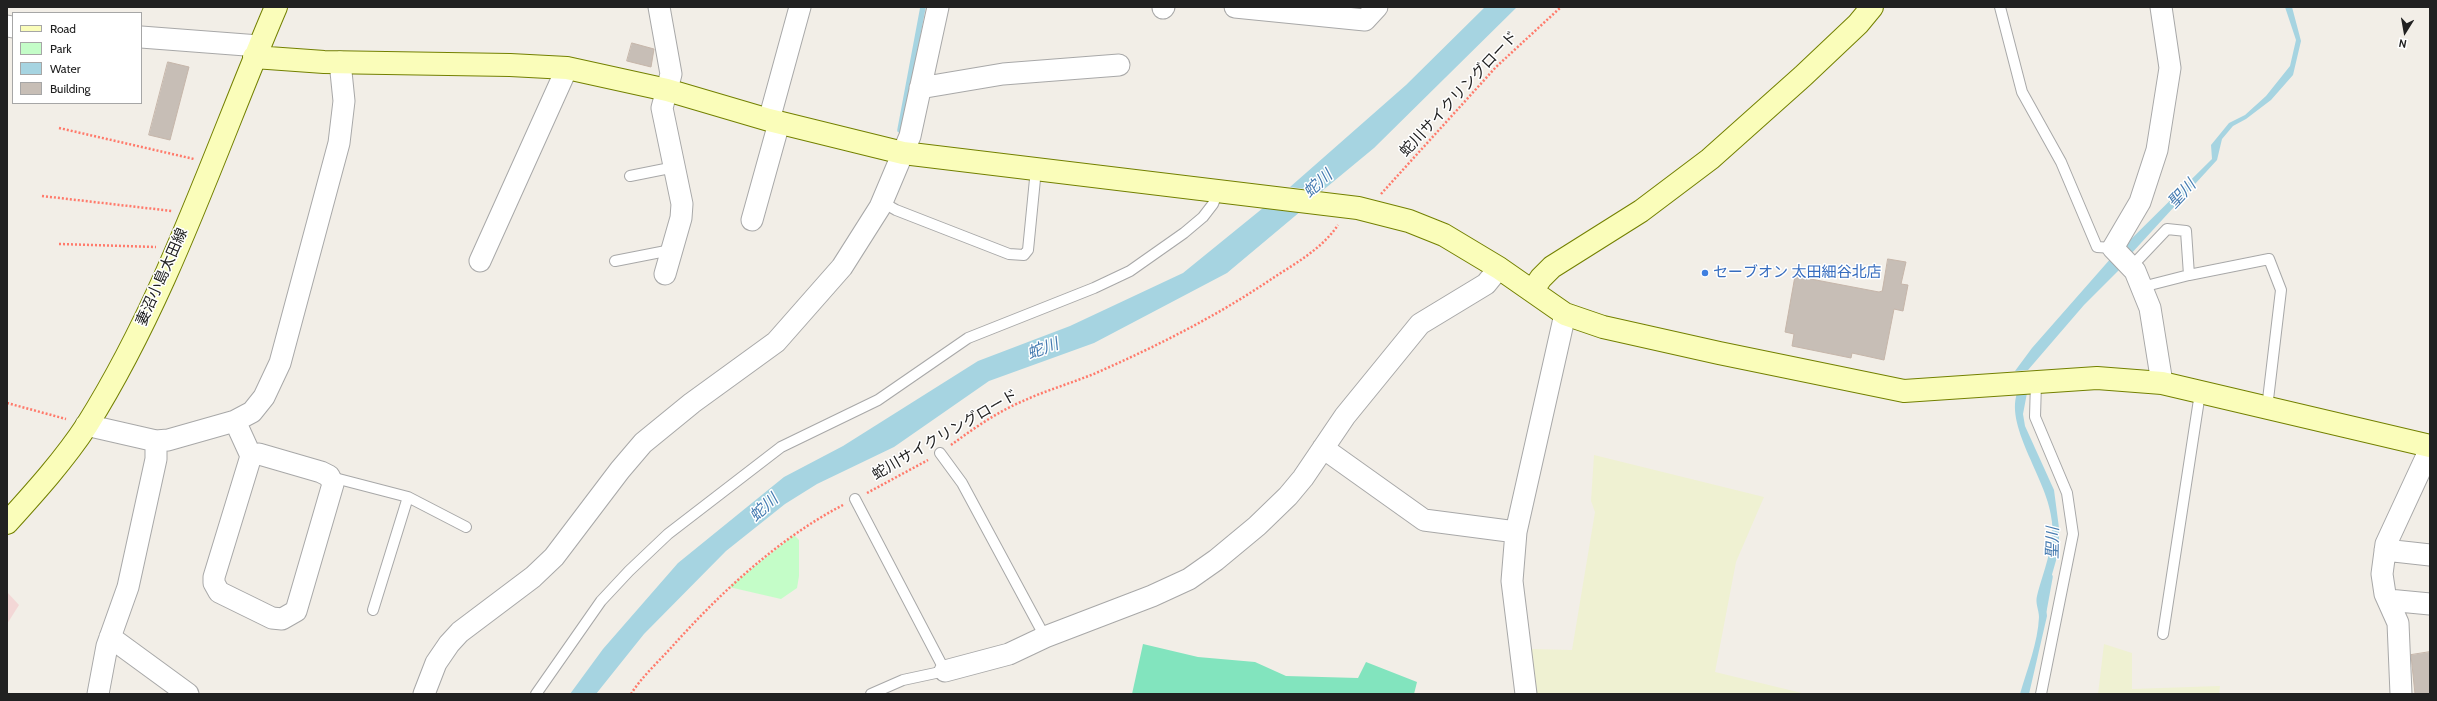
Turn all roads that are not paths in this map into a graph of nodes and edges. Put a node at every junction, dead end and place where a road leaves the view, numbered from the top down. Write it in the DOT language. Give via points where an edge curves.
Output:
graph roads {
  1 [pos="276,7"];
  2 [pos="659,7"];
  3 [pos="800,7"];
  4 [pos="938,7"];
  5 [pos="1235,7"];
  6 [pos="1378,7"];
  7 [pos="1872,7"];
  8 [pos="2000,7"];
  9 [pos="2161,7"];
  10 [pos="142,37"];
  11 [pos="257,51"];
  12 [pos="340,62"];
  13 [pos="1119,65"];
  14 [pos="567,68"];
  15 [pos="920,88"];
  16 [pos="667,90"];
  17 [pos="774,121"];
  18 [pos="903,153"];
  19 [pos="675,167"];
  20 [pos="1036,169"];
  21 [pos="630,176"];
  22 [pos="1219,189"];
  23 [pos="882,202"];
  24 [pos="752,220"];
  25 [pos="2113,248"];
  26 [pos="672,253"];
  27 [pos="480,261"];
  28 [pos="615,261"];
  29 [pos="2131,267"];
  30 [pos="1499,268"];
  31 [pos="665,274"];
  32 [pos="2189,275"];
  33 [pos="2142,287"];
  34 [pos="1532,291"];
  35 [pos="1565,314"];
  36 [pos="2036,382"];
  37 [pos="2162,383"];
  38 [pos="2200,393"];
  39 [pos="2267,408"];
  40 [pos="234,421"];
  41 [pos="86,425"];
  42 [pos="156,441"];
  43 [pos="2430,446"];
  44 [pos="1323,448"];
  45 [pos="2430,449"];
  46 [pos="940,453"];
  47 [pos="251,456"];
  48 [pos="329,476"];
  49 [pos="408,497"];
  50 [pos="855,499"];
  51 [pos="7,523"];
  52 [pos="466,527"];
  53 [pos="1516,532"];
  54 [pos="2385,550"];
  55 [pos="2430,555"];
  56 [pos="2388,600"];
  57 [pos="2430,604"];
  58 [pos="373,610"];
  59 [pos="2163,634"];
  60 [pos="110,637"];
  61 [pos="1045,637"];
  62 [pos="945,671"];
  63 [pos="98,694"];
  64 [pos="188,694"];
  65 [pos="424,694"];
  66 [pos="536,694"];
  67 [pos="871,694"];
  68 [pos="1526,694"];
  69 [pos="2041,694"];
  70 [pos="2401,694"];
  1 -- 11 [label="street, 妻沼小島太田線"];
  2 -- 16 [label="street" via="671,74"];
  3 -- 17 [label="street"];
  4 -- 15 [label="street"];
  5 -- 6 [label="street" via="1365,20"];
  7 -- 34 [label="street" via="1804,76 1710,159 1641,211 1552,267"];
  8 -- 25 [label="lane" via="2022,92 2061,162 2097,247"];
  9 -- 25 [label="street" via="2170,68 2157,150 2140,202"];
  10 -- 11 [label="street"];
  11 -- 12 [label="street"];
  11 -- 41 [label="street, 妻沼小島太田線" via="176,247 134,338"];
  12 -- 14 [label="street"];
  12 -- 40 [label="street" via="344,101 340,137 280,363 264,397 252,412"];
  13 -- 15 [label="street" via="1003,74"];
  14 -- 16 [label="street"];
  14 -- 27 [label="street"];
  15 -- 18 [label="street" via="910,136"];
  16 -- 17 [label="street"];
  16 -- 19 [label="street" via="662,108"];
  17 -- 18 [label="street"];
  17 -- 24 [label="street"];
  18 -- 20 [label="street"];
  18 -- 23 [label="street"];
  19 -- 21 [label="lane"];
  19 -- 26 [label="street" via="682,204"];
  20 -- 22 [label="street"];
  20 -- 23 [label="lane" via="1028,250 1024,255 1009,254 896,210"];
  22 -- 30 [label="street" via="1250,193 1341,214 1384,213 1444,236"];
  22 -- 66 [label="lane" via="1213,204 1203,217 1130,271 1088,291 968,338 878,400 781,447 668,534 629,571 601,601"];
  23 -- 65 [label="street" via="842,267 776,342 692,403 643,443 554,557 533,577 448,644 436,663"];
  25 -- 29 [label="street"];
  26 -- 28 [label="lane" via="666,251"];
  26 -- 31 [label="street"];
  29 -- 32 [label="lane" via="2167,229 2186,231"];
  29 -- 33 [label="street"];
  30 -- 34 [label="street"];
  30 -- 44 [label="street" via="1486,284 1420,324 1345,416"];
  32 -- 33 [label="lane"];
  32 -- 39 [label="lane" via="2269,259 2281,290"];
  33 -- 37 [label="street" via="2150,308"];
  34 -- 35 [label="street"];
  35 -- 36 [label="street" via="1603,327 1890,389 1904,391"];
  35 -- 53 [label="street"];
  36 -- 37 [label="street" via="2097,378"];
  36 -- 69 [label="lane" via="2035,417 2067,494 2073,534"];
  37 -- 38 [label="street"];
  38 -- 39 [label="street"];
  38 -- 59 [label="lane"];
  39 -- 43 [label="street"];
  40 -- 42 [label="street" via="168,440"];
  40 -- 47 [label="street"];
  41 -- 42 [label="street"];
  41 -- 51 [label="street, 妻沼小島太田線" via="46,479"];
  42 -- 60 [label="street" via="156,459 128,587"];
  44 -- 53 [label="street" via="1424,520"];
  44 -- 61 [label="street" via="1303,478 1283,501 1251,531 1189,579"];
  45 -- 54 [label="street"];
  46 -- 61 [label="lane" via="962,483"];
  47 -- 48 [label="street" via="259,454"];
  47 -- 48 [label="street" via="214,583 219,592 272,618 282,619 296,611 332,492 333,484"];
  48 -- 49 [label="lane"];
  49 -- 52 [label="lane"];
  49 -- 58 [label="lane"];
  50 -- 62 [label="lane"];
  53 -- 68 [label="street" via="1512,581"];
  54 -- 55 [label="street"];
  54 -- 56 [label="street" via="2382,574"];
  56 -- 57 [label="street"];
  56 -- 70 [label="street" via="2398,623"];
  60 -- 63 [label="street"];
  60 -- 64 [label="street"];
  61 -- 62 [label="street" via="1009,654"];
  62 -- 67 [label="lane" via="903,680"];
}
